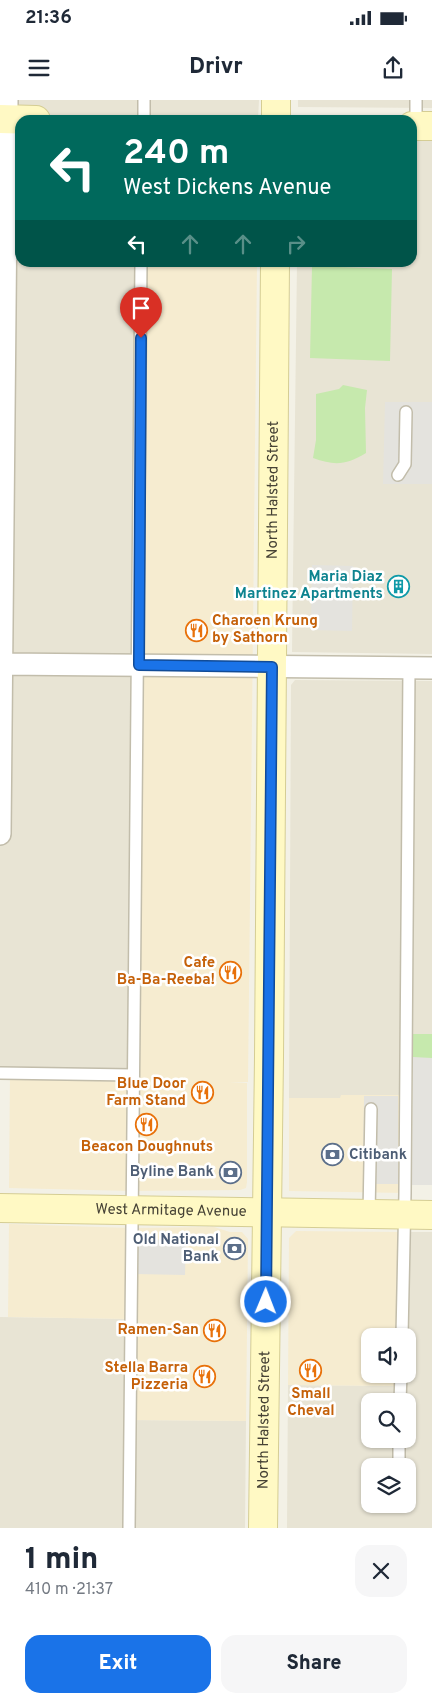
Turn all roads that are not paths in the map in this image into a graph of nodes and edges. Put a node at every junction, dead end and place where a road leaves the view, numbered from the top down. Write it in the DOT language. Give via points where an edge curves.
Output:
graph roads {
  1 [pos="144,100"];
  2 [pos="276,100"];
  3 [pos="4,113"];
  4 [pos="144,115"];
  5 [pos="276,115"];
  6 [pos="8,253"];
  7 [pos="141,267"];
  8 [pos="275,267"];
  9 [pos="406,412"];
  10 [pos="398,475"];
  11 [pos="1,664"];
  12 [pos="139,665"];
  13 [pos="272,667"];
  14 [pos="409,668"];
  15 [pos="432,668"];
  16 [pos="0,834"];
  17 [pos="0,1073"];
  18 [pos="132,1075"];
  19 [pos="370,1109"];
  20 [pos="0,1208"];
  21 [pos="131,1210"];
  22 [pos="266,1212"];
  23 [pos="369,1214"];
  24 [pos="404,1214"];
  25 [pos="432,1215"];
  26 [pos="402,1328"];
  27 [pos="400,1448"];
  28 [pos="399,1458"];
  29 [pos="129,1528"];
  30 [pos="263,1528"];
  1 -- 4 [label="lane"];
  2 -- 5 [label="main road"];
  3 -- 6 [label="street"];
  6 -- 11 [label="street"];
  7 -- 12 [label="lane"];
  8 -- 13 [label="main road, North Halsted Street"];
  9 -- 10 [label="lane" via="405,464"];
  11 -- 12 [label="street"];
  11 -- 16 [label="street"];
  12 -- 13 [label="street"];
  12 -- 18 [label="lane"];
  13 -- 14 [label="street"];
  13 -- 22 [label="main road, North Halsted Street"];
  14 -- 15 [label="street"];
  14 -- 24 [label="lane"];
  17 -- 18 [label="lane"];
  18 -- 21 [label="lane"];
  19 -- 23 [label="lane"];
  20 -- 21 [label="main road, West Armitage Avenue"];
  21 -- 22 [label="main road, West Armitage Avenue"];
  21 -- 29 [label="lane"];
  22 -- 23 [label="main road, West Armitage Avenue"];
  22 -- 30 [label="main road, North Halsted Street"];
  23 -- 24 [label="main road, West Armitage Avenue"];
  24 -- 25 [label="main road, West Armitage Avenue"];
  24 -- 26 [label="lane"];
  27 -- 28 [label="lane"];
}
